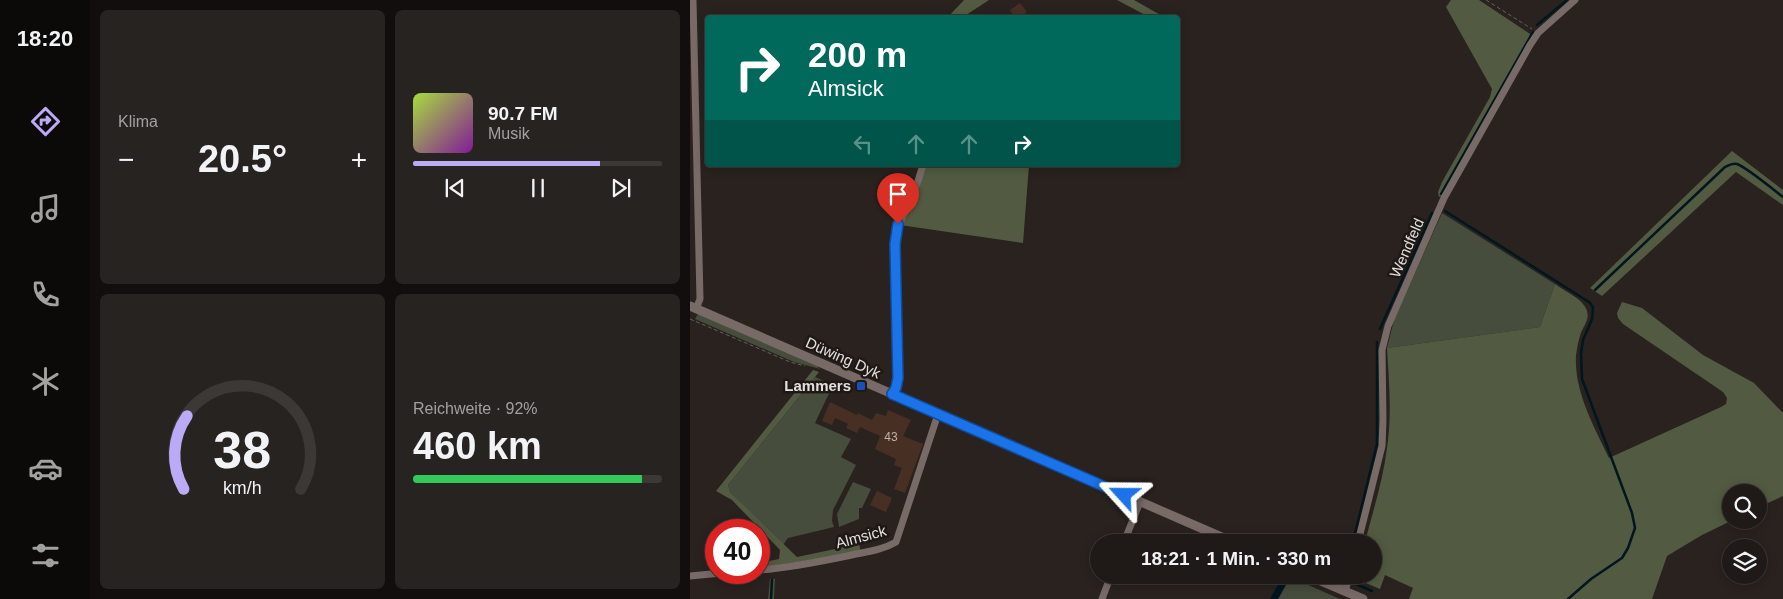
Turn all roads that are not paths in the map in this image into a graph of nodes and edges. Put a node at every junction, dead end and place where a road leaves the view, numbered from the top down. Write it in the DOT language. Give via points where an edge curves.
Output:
graph roads {
  1 [pos="693,0"];
  2 [pos="1575,0"];
  3 [pos="922,167"];
  4 [pos="693,307"];
  5 [pos="892,394"];
  6 [pos="938,414"];
  7 [pos="1140,502"];
  8 [pos="1127,534"];
  9 [pos="1214,534"];
  10 [pos="1360,534"];
  11 [pos="770,568"];
  12 [pos="705,575"];
  13 [pos="690,576"];
  14 [pos="1108,584"];
  15 [pos="1328,584"];
  16 [pos="1347,584"];
  17 [pos="1345,591"];
  18 [pos="1102,599"];
  19 [pos="1363,599"];
  1 -- 4 [label="street" via="700,299"];
  2 -- 10 [label="street, Wendfeld" via="1538,33 1444,198 1388,326 1382,350 1382,446"];
  3 -- 5 [label="street" via="896,232 898,378"];
  4 -- 5 [label="street, Düwing Dyk"];
  5 -- 6 [label="street, Düwing Dyk"];
  6 -- 7 [label="street, Düwing Dyk"];
  6 -- 11 [label="street, Almsick" via="896,542 871,551"];
  7 -- 8 [label="street"];
  7 -- 9 [label="street, Düwing Dyk"];
  12 -- 13 [label="street"];
  14 -- 18 [label="street"];
  15 -- 17 [label="street"];
  16 -- 17 [label="street"];
  17 -- 19 [label="street"];
}
